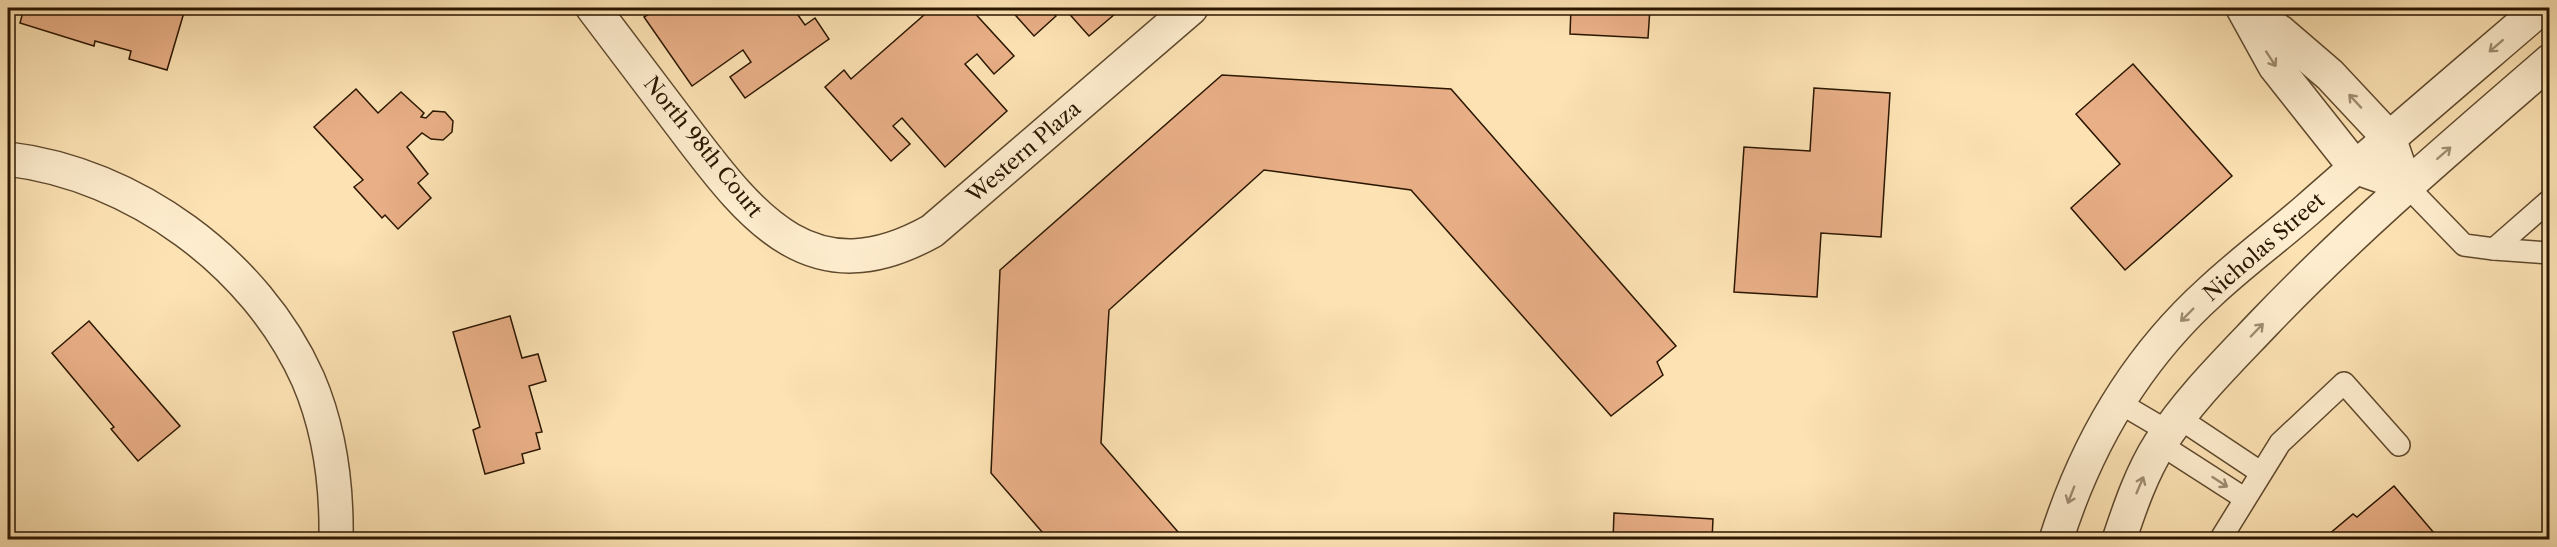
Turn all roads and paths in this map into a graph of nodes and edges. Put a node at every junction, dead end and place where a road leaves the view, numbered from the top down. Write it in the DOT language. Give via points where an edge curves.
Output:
graph roads {
  1 [pos="592,8"];
  2 [pos="1191,8"];
  3 [pos="2243,8"];
  4 [pos="2541,8"];
  5 [pos="2550,61"];
  6 [pos="2389,138"];
  7 [pos="8,159"];
  8 [pos="2355,167"];
  9 [pos="2406,186"];
  10 [pos="2550,201"];
  11 [pos="2494,249"];
  12 [pos="2550,253"];
  13 [pos="837,256"];
  14 [pos="2118,402"];
  15 [pos="2169,431"];
  16 [pos="2399,445"];
  17 [pos="2260,472"];
  18 [pos="2244,498"];
  19 [pos="336,540"];
  20 [pos="2056,540"];
  21 [pos="2119,540"];
  22 [pos="2220,540"];
  1 -- 13 [label="street, North 98th Court" via="747,207 774,231 800,246"];
  2 -- 13 [label="street, Western Plaza" via="932,231 905,247 880,254"];
  6 -- 3 [label="street, one-way" via="2308,54"];
  3 -- 8 [label="street, one-way" via="2276,66"];
  4 -- 6 [label="street, Nicholas Street, one-way"];
  9 -- 5 [label="street, one-way"];
  6 -- 8 [label="street, Nicholas Street"];
  6 -- 9 [label="street"];
  7 -- 19 [label="street" via="75,175 126,195 184,231 246,286 274,321 311,389 334,471"];
  8 -- 9 [label="street"];
  8 -- 14 [label="street, Nicholas Street, one-way" via="2208,293 2147,359"];
  9 -- 11 [label="lane" via="2464,245"];
  15 -- 9 [label="street, one-way" via="2236,352 2320,264"];
  10 -- 11 [label="lane"];
  11 -- 12 [label="lane"];
  14 -- 15 [label="lane"];
  14 -- 20 [label="street, Nicholas Street, one-way" via="2079,476"];
  15 -- 17 [label="lane"];
  15 -- 18 [label="lane, one-way"];
  21 -- 15 [label="street, one-way" via="2128,513"];
  16 -- 17 [label="lane" via="2344,383 2280,443"];
  17 -- 18 [label="lane"];
  18 -- 22 [label="lane"];
}
